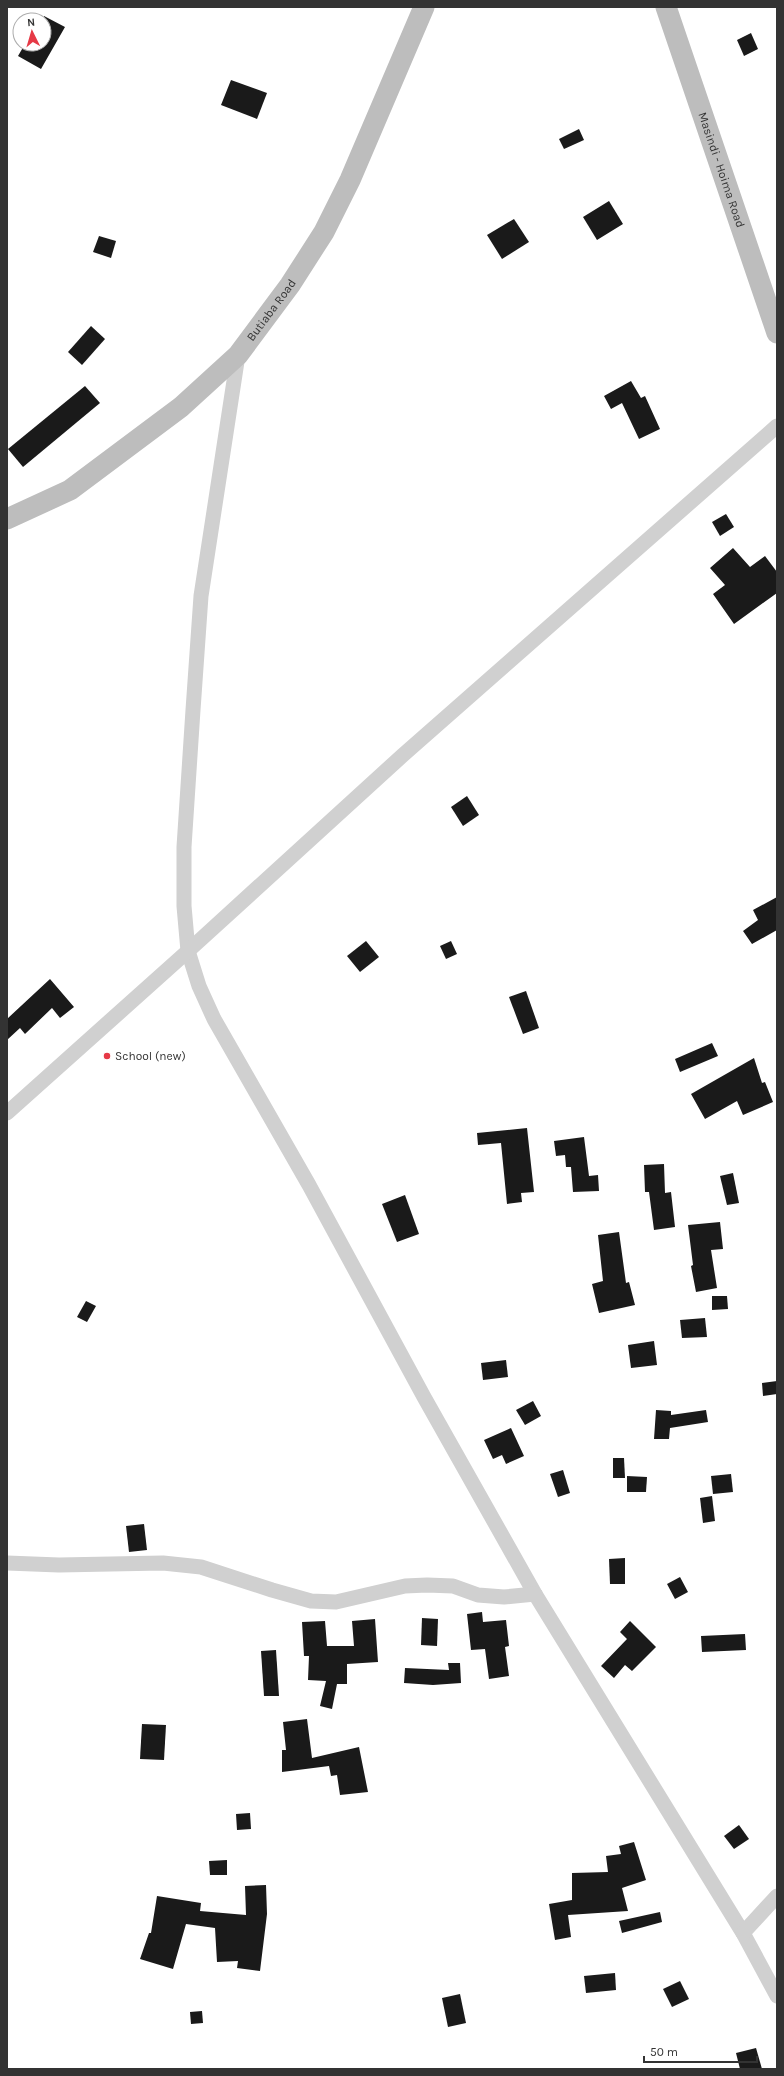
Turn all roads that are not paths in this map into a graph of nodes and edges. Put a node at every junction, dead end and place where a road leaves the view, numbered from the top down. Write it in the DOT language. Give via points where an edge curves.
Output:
graph roads {
  1 [pos="424,7"];
  2 [pos="666,7"];
  3 [pos="777,333"];
  4 [pos="238,355"];
  5 [pos="777,426"];
  6 [pos="7,518"];
  7 [pos="188,951"];
  8 [pos="7,1113"];
  9 [pos="7,1563"];
  10 [pos="535,1594"];
  11 [pos="777,1896"];
  12 [pos="743,1932"];
  13 [pos="777,1996"];
  1 -- 4 [label="main road, Butiaba Road" via="350,180 324,232 290,285"];
  2 -- 3 [label="main road, Masindi - Hoima Road"];
  4 -- 6 [label="main road, Butiaba Road" via="181,407 70,490"];
  4 -- 7 [label="street" via="201,596 184,847 184,906"];
  5 -- 7 [label="street" via="403,755"];
  7 -- 8 [label="street"];
  7 -- 10 [label="street" via="199,986 214,1019 309,1185"];
  9 -- 10 [label="street" via="163,1563 200,1567 272,1590 318,1601 336,1602 404,1586 427,1585 453,1586 478,1595"];
  10 -- 12 [label="street"];
  11 -- 12 [label="street"];
  12 -- 13 [label="street"];
}
